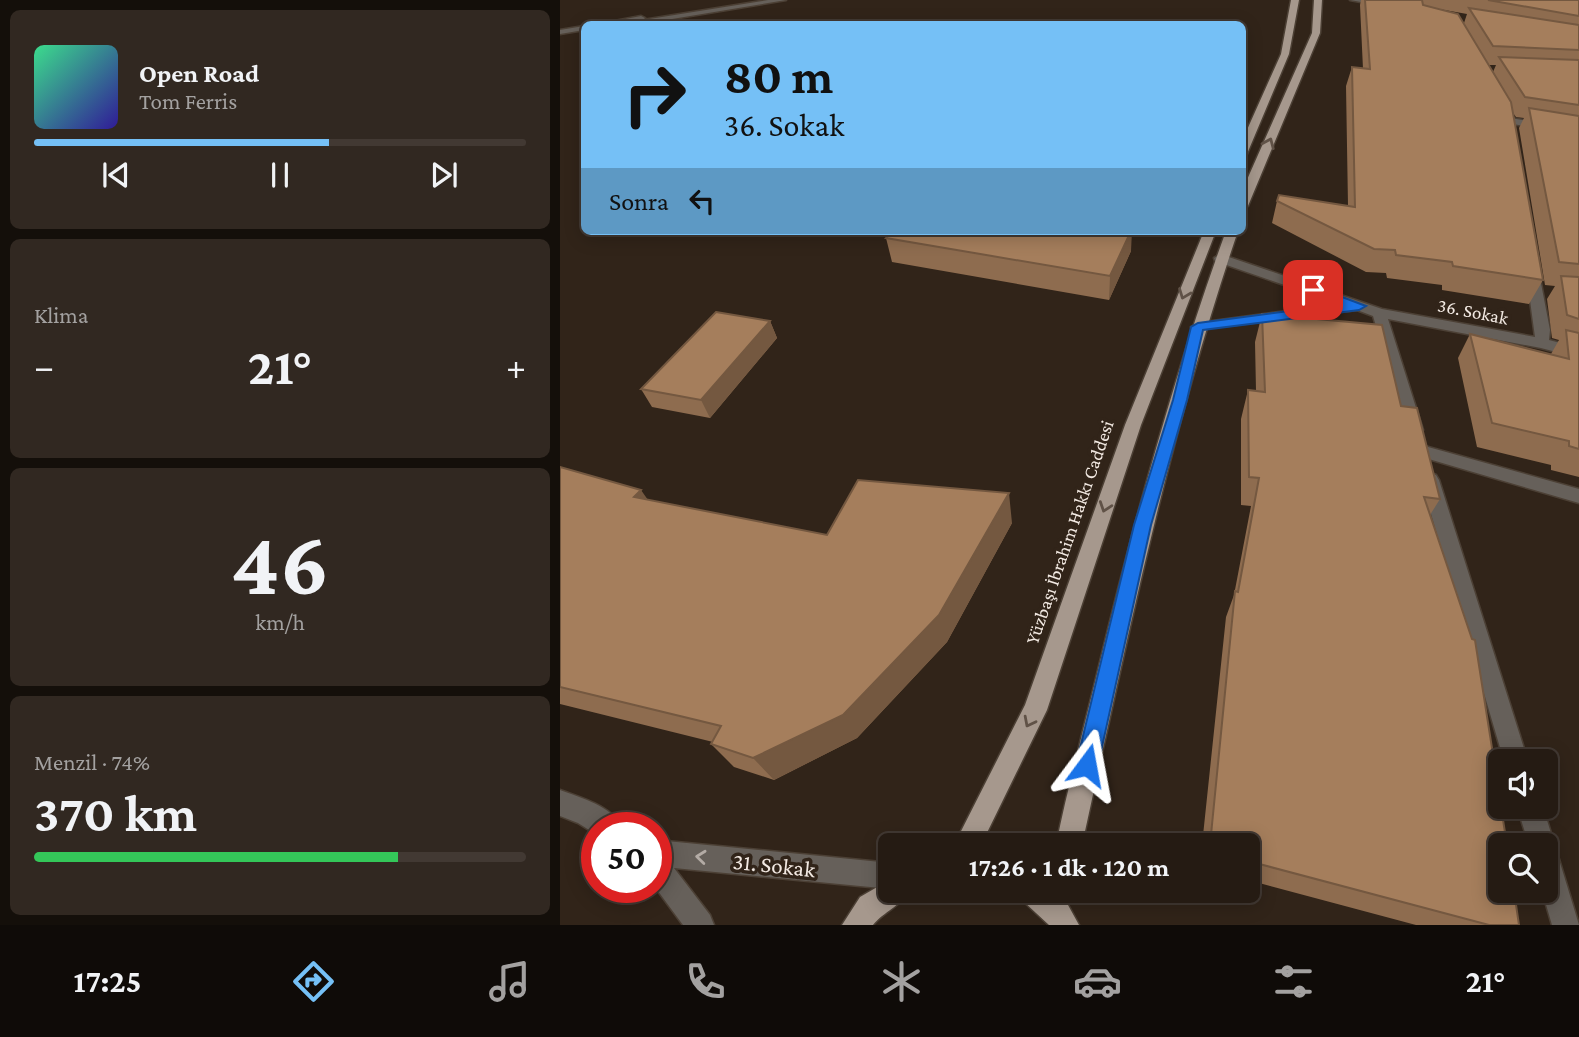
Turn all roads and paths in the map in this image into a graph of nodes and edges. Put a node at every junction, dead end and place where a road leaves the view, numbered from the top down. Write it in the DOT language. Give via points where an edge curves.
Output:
graph roads {
  1 [pos="748,0"];
  2 [pos="782,0"];
  3 [pos="1296,0"];
  4 [pos="1318,0"];
  5 [pos="1354,0"];
  6 [pos="1390,5"];
  7 [pos="621,21"];
  8 [pos="650,21"];
  9 [pos="581,30"];
  10 [pos="560,34"];
  11 [pos="1503,109"];
  12 [pos="1579,132"];
  13 [pos="1246,144"];
  14 [pos="1246,197"];
  15 [pos="1208,235"];
  16 [pos="1230,235"];
  17 [pos="1531,253"];
  18 [pos="1220,258"];
  19 [pos="1359,306"];
  20 [pos="1379,313"];
  21 [pos="1198,327"];
  22 [pos="1541,343"];
  23 [pos="1579,354"];
  24 [pos="1421,451"];
  25 [pos="1579,496"];
  26 [pos="1512,749"];
  27 [pos="560,803"];
  28 [pos="583,812"];
  29 [pos="973,833"];
  30 [pos="1072,833"];
  31 [pos="672,855"];
  32 [pos="878,875"];
  33 [pos="672,888"];
  34 [pos="1558,899"];
  35 [pos="878,902"];
  36 [pos="699,925"];
  37 [pos="856,925"];
  38 [pos="1566,925"];
  1 -- 7 [label="street"];
  2 -- 8 [label="street"];
  3 -- 13 [label="main road" via="1285,54"];
  14 -- 4 [label="main road, one-way" via="1315,33"];
  5 -- 6 [label="street"];
  9 -- 10 [label="street"];
  11 -- 12 [label="street" via="1511,126"];
  15 -- 29 [label="main road, Yüzbaşı İbrahim Hakkı Caddesi, one-way" via="1133,425 1035,710"];
  16 -- 18 [label="main road"];
  17 -- 22 [label="street" via="1542,292"];
  18 -- 19 [label="street, 36. Sokak"];
  18 -- 21 [label="main road"];
  19 -- 20 [label="street, 36. Sokak"];
  19 -- 21 [label="street, 36. Sokak"];
  20 -- 22 [label="street, 36. Sokak"];
  20 -- 24 [label="street"];
  21 -- 30 [label="main road" via="1143,525"];
  22 -- 23 [label="street, 36. Sokak"];
  24 -- 25 [label="street"];
  24 -- 26 [label="street"];
  27 -- 28 [label="street"];
  32 -- 31 [label="street, 31. Sokak, one-way"];
  33 -- 36 [label="street"];
  34 -- 38 [label="street"];
  35 -- 37 [label="main road"];
}
